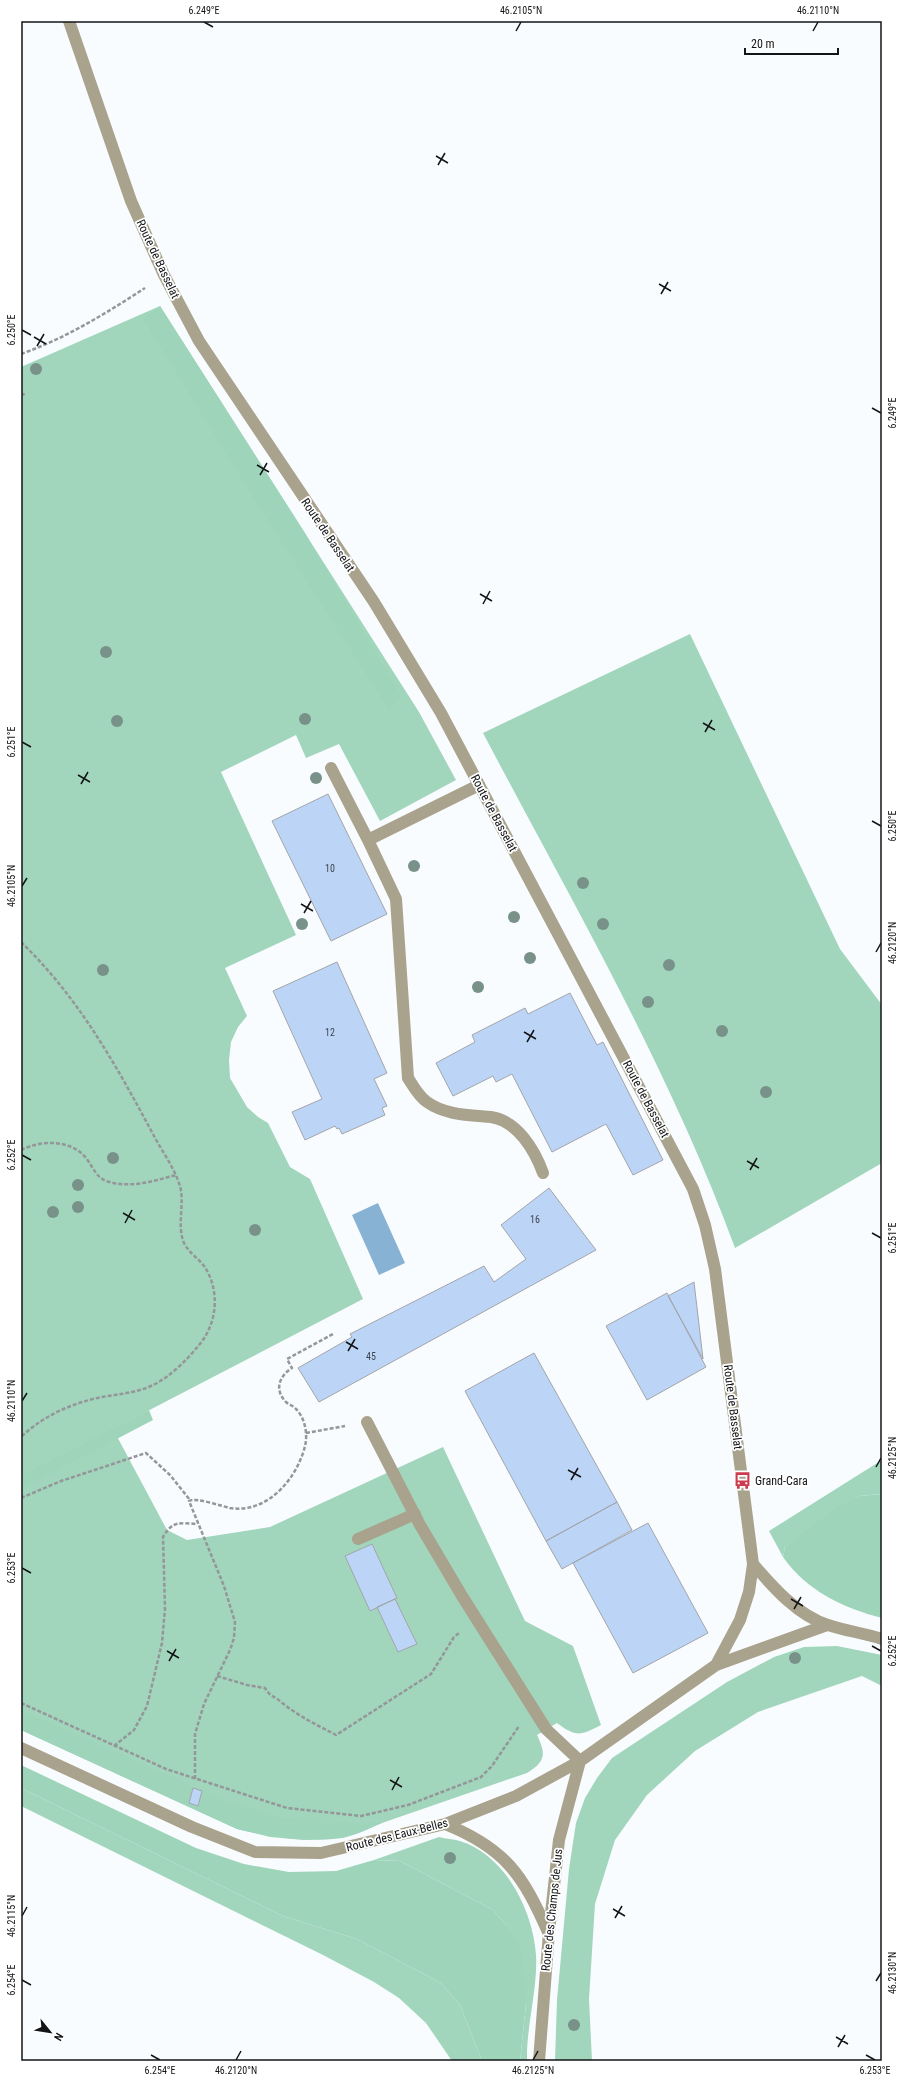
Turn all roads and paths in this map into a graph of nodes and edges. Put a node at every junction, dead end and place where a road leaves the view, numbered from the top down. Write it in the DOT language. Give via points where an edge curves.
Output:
graph roads {
  1 [pos="69,21"];
  2 [pos="164,275"];
  3 [pos="21,354"];
  4 [pos="21,393"];
  5 [pos="25,395"];
  6 [pos="331,768"];
  7 [pos="479,785"];
  8 [pos="368,840"];
  9 [pos="21,942"];
  10 [pos="21,1150"];
  11 [pos="543,1173"];
  12 [pos="176,1175"];
  13 [pos="333,1334"];
  14 [pos="367,1422"];
  15 [pos="306,1433"];
  16 [pos="21,1437"];
  17 [pos="21,1498"];
  18 [pos="190,1500"];
  19 [pos="415,1514"];
  20 [pos="197,1524"];
  21 [pos="358,1539"];
  22 [pos="753,1564"];
  23 [pos="478,1621"];
  24 [pos="827,1625"];
  25 [pos="882,1638"];
  26 [pos="716,1665"];
  27 [pos="217,1676"];
  28 [pos="21,1704"];
  29 [pos="534,1709"];
  30 [pos="114,1746"];
  31 [pos="21,1748"];
  32 [pos="580,1761"];
  33 [pos="195,1779"];
  34 [pos="445,1824"];
  35 [pos="549,1932"];
  36 [pos="539,2061"];
  1 -- 2 [label="street, Route de Basselat" via="131,201"];
  2 -- 3 [label="path" via="88,325"];
  2 -- 7 [label="street, Route de Basselat" via="200,341 374,602 441,713"];
  4 -- 5 [label="path"];
  6 -- 8 [label="street"];
  7 -- 8 [label="street"];
  7 -- 22 [label="street, Route de Basselat" via="693,1189 705,1225 715,1269"];
  8 -- 11 [label="street" via="396,899 408,1078 425,1101 439,1110 493,1118 508,1124 526,1139"];
  9 -- 12 [label="path" via="46,966 85,1018 133,1095"];
  10 -- 12 [label="path" via="36,1144 48,1143 70,1146 85,1157 100,1177 114,1183 137,1184"];
  12 -- 16 [label="path" via="180,1185 184,1243 205,1268 214,1288 214,1312 208,1333 181,1364 152,1385 120,1396 74,1404 38,1424"];
  13 -- 15 [label="path" via="287,1358 292,1368 280,1380 278,1388 281,1396 296,1408"];
  14 -- 15 [label="path"];
  14 -- 19 [label="street"];
  15 -- 18 [label="path" via="305,1446 293,1473 286,1485 269,1499 244,1508"];
  17 -- 18 [label="path" via="61,1481 146,1453 170,1475"];
  18 -- 20 [label="path" via="189,1504"];
  19 -- 21 [label="street"];
  19 -- 23 [label="street"];
  20 -- 27 [label="path" via="224,1586 235,1622 232,1644"];
  20 -- 30 [label="path" via="177,1523 169,1527 163,1536 165,1609 162,1643 147,1706 134,1730"];
  22 -- 24 [label="street" via="776,1591 800,1610"];
  22 -- 26 [label="street, Route des Eaux-Belles" via="749,1592 740,1620"];
  23 -- 27 [label="path" via="454,1638 431,1674 336,1735 289,1709 280,1700 270,1696 265,1688"];
  23 -- 29 [label="street"];
  24 -- 25 [label="street"];
  24 -- 26 [label="street"];
  26 -- 32 [label="street, Route des Eaux-Belles"];
  27 -- 33 [label="path" via="204,1704 195,1734"];
  28 -- 30 [label="path"];
  29 -- 32 [label="street" via="546,1728"];
  29 -- 33 [label="path" via="522,1720 492,1766 481,1777 408,1805 368,1816 287,1808"];
  30 -- 33 [label="path"];
  31 -- 34 [label="street, Route des Eaux-Belles" via="185,1824 254,1852 321,1853"];
  32 -- 34 [label="street, Route des Eaux-Belles" via="516,1796"];
  32 -- 35 [label="street, Route des Champs de Jus" via="559,1840"];
  34 -- 35 [label="street" via="475,1837 502,1856 530,1891"];
  35 -- 36 [label="street, Route des Champs de Jus"];
}
